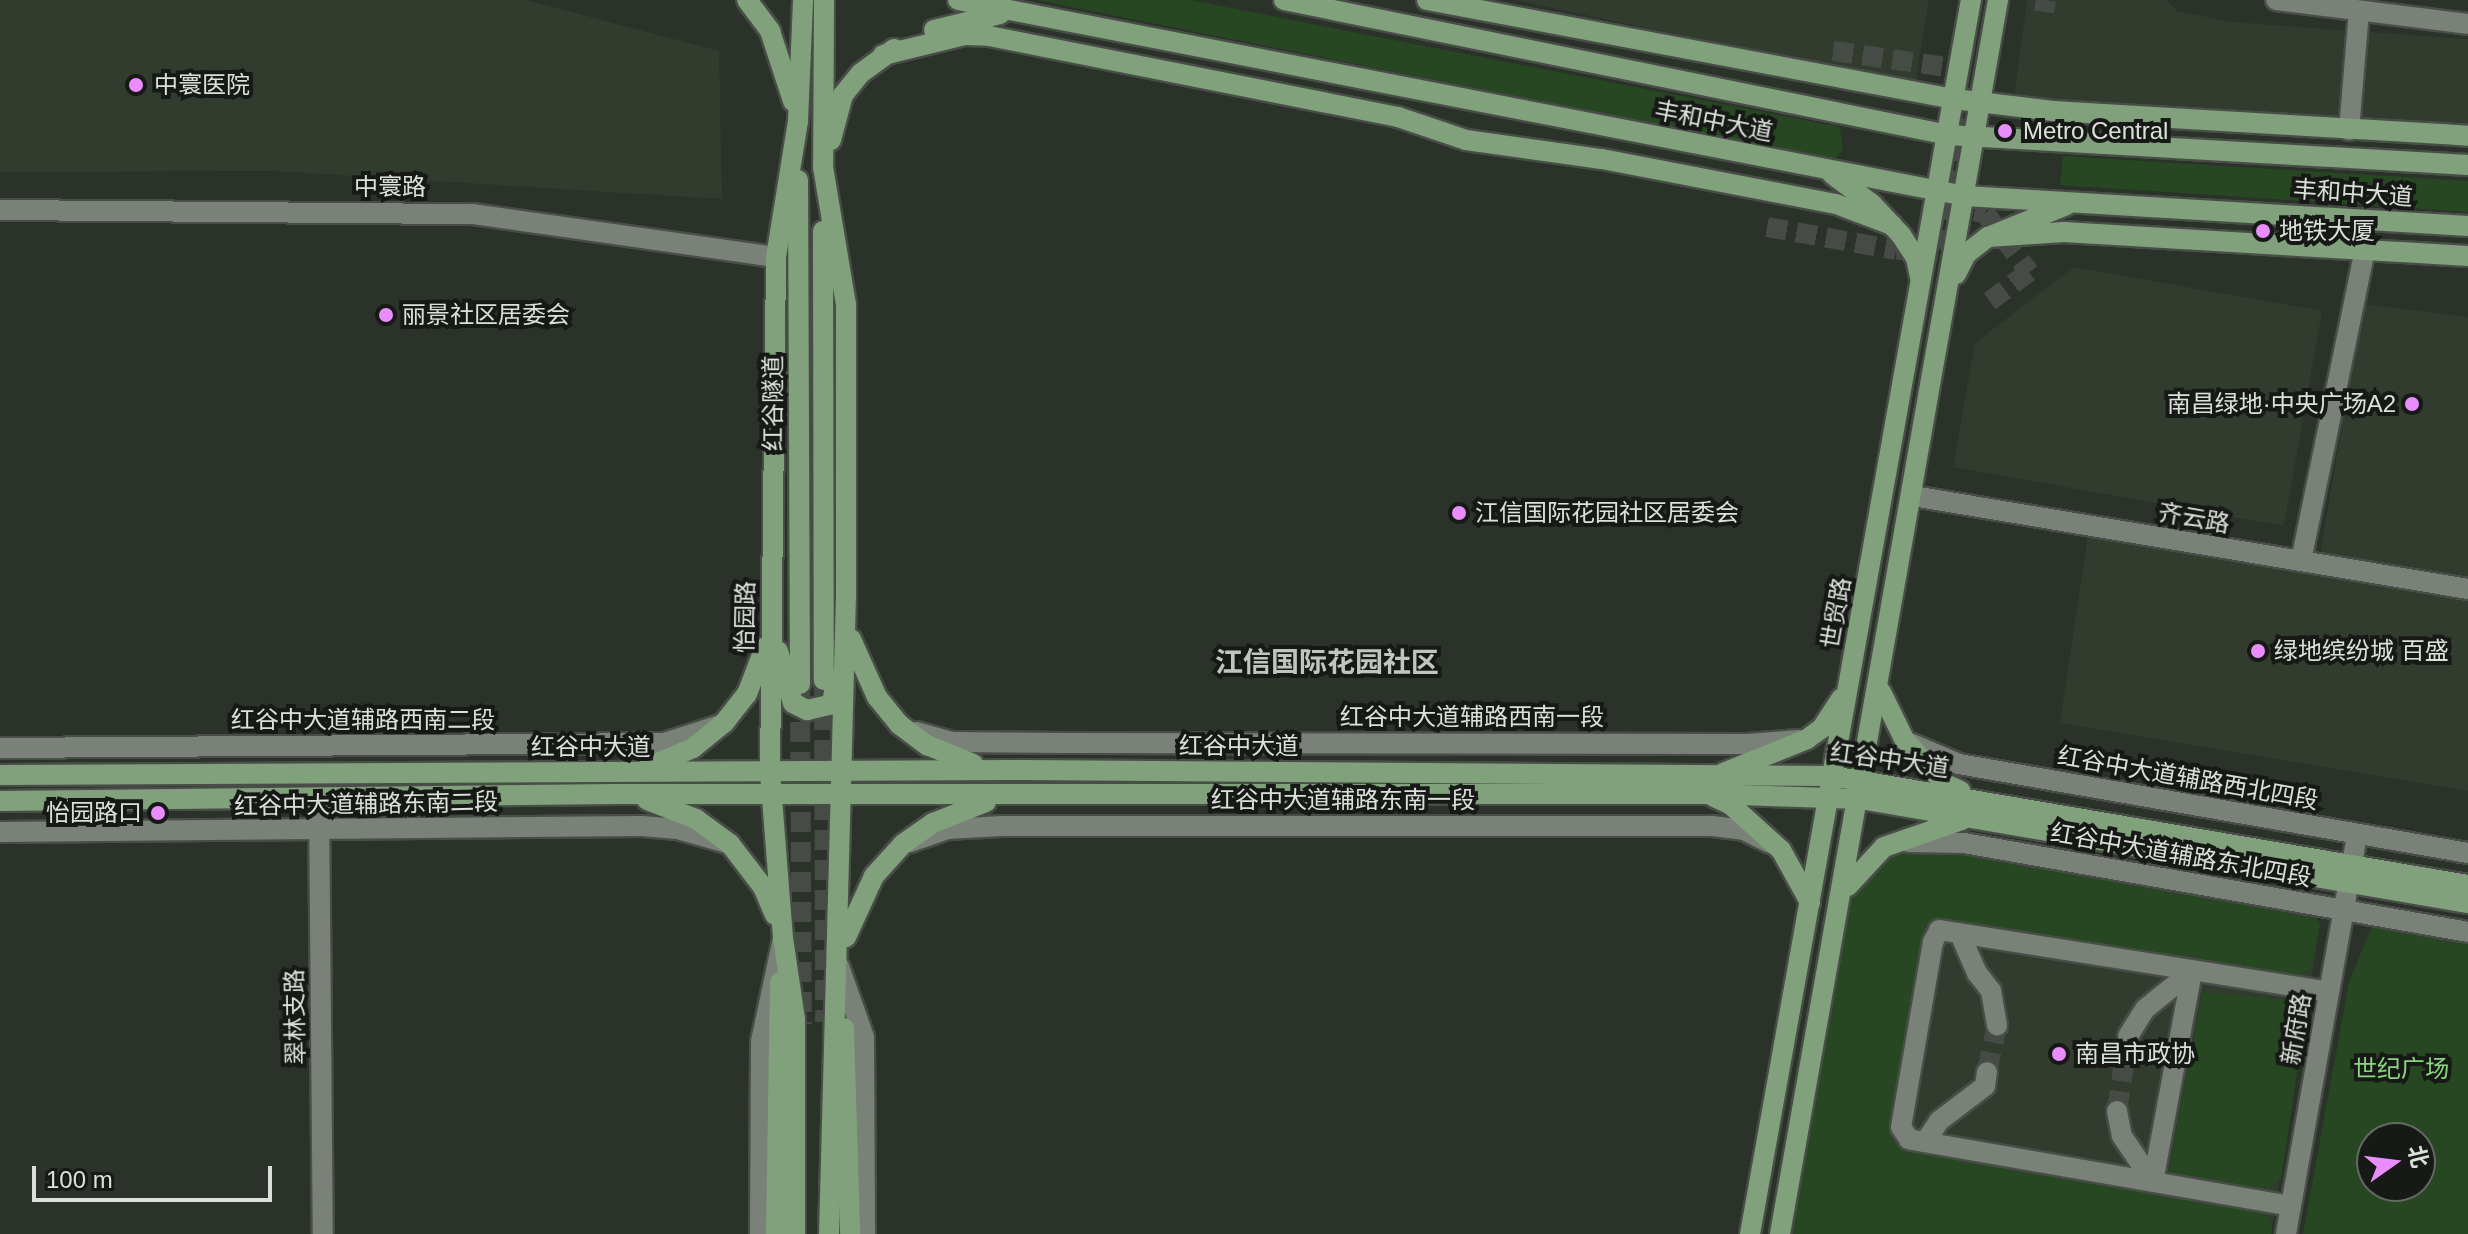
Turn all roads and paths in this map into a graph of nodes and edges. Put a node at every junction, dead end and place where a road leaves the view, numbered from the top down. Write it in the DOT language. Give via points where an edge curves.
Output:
graph roads {
  1 [pos="803,0"];
  2 [pos="824,0"];
  3 [pos="958,0"];
  4 [pos="1284,0"];
  5 [pos="1427,0"];
  6 [pos="1971,0"];
  7 [pos="1998,0"];
  8 [pos="2276,0"];
  9 [pos="748,2"];
  10 [pos="2359,11"];
  11 [pos="1020,12"];
  12 [pos="2468,24"];
  13 [pos="883,55"];
  14 [pos="1954,99"];
  15 [pos="1983,101"];
  16 [pos="798,121"];
  17 [pos="2349,130"];
  18 [pos="1948,135"];
  19 [pos="2468,136"];
  20 [pos="1977,137"];
  21 [pos="2468,165"];
  22 [pos="823,167"];
  23 [pos="1825,169"];
  24 [pos="1938,191"];
  25 [pos="1965,196"];
  26 [pos="2076,202"];
  27 [pos="0,210"];
  28 [pos="1892,225"];
  29 [pos="2468,226"];
  30 [pos="1988,237"];
  31 [pos="2365,250"];
  32 [pos="2468,256"];
  33 [pos="776,257"];
  34 [pos="1921,284"];
  35 [pos="1946,292"];
  36 [pos="1913,496"];
  37 [pos="2301,561"];
  38 [pos="2468,589"];
  39 [pos="846,595"];
  40 [pos="771,624"];
  41 [pos="1850,677"];
  42 [pos="824,680"];
  43 [pos="800,684"];
  44 [pos="1880,690"];
  45 [pos="724,723"];
  46 [pos="900,725"];
  47 [pos="1807,739"];
  48 [pos="1904,739"];
  49 [pos="0,748"];
  50 [pos="1021,770"];
  51 [pos="842,771"];
  52 [pos="770,772"];
  53 [pos="619,773"];
  54 [pos="0,775"];
  55 [pos="1719,775"];
  56 [pos="1832,776"];
  57 [pos="1864,778"];
  58 [pos="616,794"];
  59 [pos="1707,794"];
  60 [pos="770,796"];
  61 [pos="842,796"];
  62 [pos="1005,796"];
  63 [pos="1828,798"];
  64 [pos="1860,799"];
  65 [pos="319,800"];
  66 [pos="0,801"];
  67 [pos="1982,810"];
  68 [pos="319,831"];
  69 [pos="0,832"];
  70 [pos="2357,834"];
  71 [pos="730,844"];
  72 [pos="903,844"];
  73 [pos="1884,847"];
  74 [pos="1781,850"];
  75 [pos="2468,853"];
  76 [pos="2350,874"];
  77 [pos="2468,885"];
  78 [pos="1810,902"];
  79 [pos="2468,903"];
  80 [pos="1840,904"];
  81 [pos="2344,910"];
  82 [pos="2468,932"];
  83 [pos="1960,934"];
  84 [pos="783,938"];
  85 [pos="839,966"];
  86 [pos="2192,971"];
  87 [pos="2329,992"];
  88 [pos="1997,1025"];
  89 [pos="2128,1036"];
  90 [pos="1987,1072"];
  91 [pos="2117,1111"];
  92 [pos="1925,1142"];
  93 [pos="2153,1182"];
  94 [pos="2291,1206"];
  95 [pos="323,1234"];
  96 [pos="760,1234"];
  97 [pos="776,1234"];
  98 [pos="795,1234"];
  99 [pos="829,1234"];
  100 [pos="850,1234"];
  101 [pos="865,1234"];
  102 [pos="1750,1234"];
  103 [pos="1780,1234"];
  104 [pos="2286,1234"];
  1 -- 16 [label="main road, 怡园路"];
  2 -- 22 [label="main road"];
  3 -- 11 [label="main road, 丰和中大道"];
  4 -- 18 [label="main road, 丰和中大道"];
  5 -- 14 [label="main road"];
  6 -- 14 [label="main road, 世贸路"];
  7 -- 15 [label="main road"];
  8 -- 10 [label="street"];
  9 -- 16 [label="main road" via="782,58"];
  10 -- 12 [label="street"];
  10 -- 17 [label="street"];
  11 -- 13 [label="main road" via="947,25"];
  11 -- 23 [label="main road, 丰和中大道"];
  13 -- 22 [label="main road" via="843,95"];
  13 -- 28 [label="main road" via="965,35 989,36 1398,117 1466,140 1836,204"];
  14 -- 15 [label="main road"];
  14 -- 18 [label="main road, 世贸路"];
  15 -- 17 [label="main road" via="2053,111"];
  15 -- 20 [label="main road"];
  16 -- 33 [label="main road, 怡园路"];
  16 -- 43 [label="main road, 红谷隧道"];
  17 -- 19 [label="main road"];
  18 -- 20 [label="main road, 丰和中大道"];
  18 -- 24 [label="main road, 世贸路"];
  20 -- 21 [label="main road, 丰和中大道"];
  20 -- 25 [label="main road"];
  22 -- 39 [label="main road" via="846,304"];
  22 -- 42 [label="main road"];
  23 -- 24 [label="main road, 丰和中大道"];
  23 -- 28 [label="main road"];
  24 -- 25 [label="main road, 丰和中大道"];
  24 -- 34 [label="main road, 世贸路"];
  25 -- 26 [label="main road, 丰和中大道"];
  25 -- 35 [label="main road"];
  26 -- 29 [label="main road, 丰和中大道"];
  26 -- 30 [label="main road"];
  27 -- 33 [label="street, 中寰路" via="473,214"];
  28 -- 34 [label="main road" via="1916,258"];
  30 -- 31 [label="main road" via="2064,232"];
  30 -- 35 [label="main road" via="1966,254"];
  31 -- 32 [label="main road"];
  31 -- 37 [label="street"];
  33 -- 40 [label="main road, 怡园路"];
  34 -- 41 [label="main road, 世贸路"];
  35 -- 36 [label="main road"];
  36 -- 37 [label="street, 齐云路"];
  36 -- 44 [label="main road"];
  37 -- 38 [label="street, 齐云路"];
  39 -- 40 [label="main road" via="832,704 807,710 793,703"];
  39 -- 46 [label="main road" via="859,666"];
  39 -- 51 [label="main road"];
  40 -- 45 [label="main road" via="747,694"];
  40 -- 52 [label="main road, 怡园路"];
  41 -- 47 [label="main road" via="1836,710"];
  41 -- 56 [label="main road, 世贸路"];
  44 -- 48 [label="main road" via="1890,720"];
  44 -- 57 [label="main road"];
  45 -- 49 [label="street, 红谷中大道辅路西南二段" via="664,743"];
  45 -- 53 [label="main road" via="693,748 657,765"];
  46 -- 47 [label="street, 红谷中大道辅路西南一段" via="951,742 1748,744"];
  46 -- 50 [label="main road" via="956,759"];
  47 -- 55 [label="main road"];
  48 -- 67 [label="main road" via="1945,784"];
  48 -- 70 [label="street, 红谷中大道辅路西北四段" via="1935,758 1959,764"];
  50 -- 51 [label="main road, 红谷中大道"];
  50 -- 55 [label="main road, 红谷中大道"];
  51 -- 52 [label="main road, 红谷中大道"];
  51 -- 61 [label="main road"];
  52 -- 53 [label="main road, 红谷中大道"];
  52 -- 60 [label="main road, 怡园路"];
  53 -- 54 [label="main road, 红谷中大道"];
  55 -- 56 [label="main road, 红谷中大道"];
  56 -- 57 [label="main road, 红谷中大道"];
  56 -- 63 [label="main road, 世贸路"];
  57 -- 64 [label="main road"];
  57 -- 67 [label="main road, 红谷中大道"];
  58 -- 60 [label="main road, 红谷中大道"];
  58 -- 65 [label="main road, 红谷中大道"];
  58 -- 71 [label="main road" via="657,802 696,819"];
  59 -- 62 [label="main road, 红谷中大道"];
  59 -- 63 [label="main road, 红谷中大道"];
  59 -- 74 [label="main road" via="1731,805"];
  60 -- 61 [label="main road, 红谷中大道"];
  60 -- 84 [label="main road, 怡园路"];
  61 -- 62 [label="main road, 红谷中大道"];
  61 -- 85 [label="main road"];
  62 -- 72 [label="main road" via="933,823"];
  63 -- 64 [label="main road, 红谷中大道"];
  63 -- 78 [label="main road, 世贸路"];
  64 -- 67 [label="main road, 红谷中大道"];
  64 -- 80 [label="main road"];
  65 -- 66 [label="main road, 红谷中大道"];
  65 -- 68 [label="street, 翠林支路"];
  67 -- 73 [label="main road"];
  67 -- 76 [label="main road, 红谷中大道"];
  68 -- 69 [label="street, 红谷中大道辅路东南二段"];
  68 -- 71 [label="street, 红谷中大道辅路东南二段" via="642,826 677,829"];
  68 -- 95 [label="street, 翠林支路"];
  70 -- 75 [label="street, 红谷中大道辅路西北四段"];
  70 -- 76 [label="street, 新府路"];
  71 -- 84 [label="main road" via="763,887"];
  72 -- 74 [label="street, 红谷中大道辅路东南一段" via="947,829 1002,826 1712,826 1744,830"];
  72 -- 85 [label="main road" via="874,876 853,914"];
  73 -- 80 [label="main road" via="1852,875"];
  73 -- 81 [label="street, 红谷中大道辅路东北四段" via="1919,840 1964,843"];
  74 -- 78 [label="main road"];
  76 -- 77 [label="main road, 红谷中大道"];
  76 -- 79 [label="main road, 红谷中大道"];
  76 -- 81 [label="street, 新府路"];
  78 -- 102 [label="main road, 世贸路"];
  80 -- 103 [label="main road"];
  81 -- 82 [label="street, 红谷中大道辅路东北四段"];
  81 -- 87 [label="street, 新府路"];
  83 -- 86 [label="street"];
  83 -- 88 [label="street" via="1991,991"];
  83 -- 92 [label="street" via="1939,930 1933,942 1901,1127 1909,1139"];
  84 -- 96 [label="street" via="761,1041"];
  84 -- 97 [label="main road"];
  84 -- 98 [label="main road, 怡园路" via="795,1019"];
  85 -- 99 [label="main road" via="829,1097"];
  85 -- 100 [label="main road" via="850,1099"];
  85 -- 101 [label="street" via="864,1037"];
  86 -- 87 [label="street"];
  86 -- 89 [label="street" via="2145,1009"];
  86 -- 93 [label="street"];
  87 -- 94 [label="street, 新府路"];
  90 -- 92 [label="street" via="1985,1086 1939,1121"];
  91 -- 93 [label="street" via="2122,1136"];
  92 -- 93 [label="street"];
  93 -- 94 [label="street"];
  94 -- 104 [label="street, 新府路"];
}
